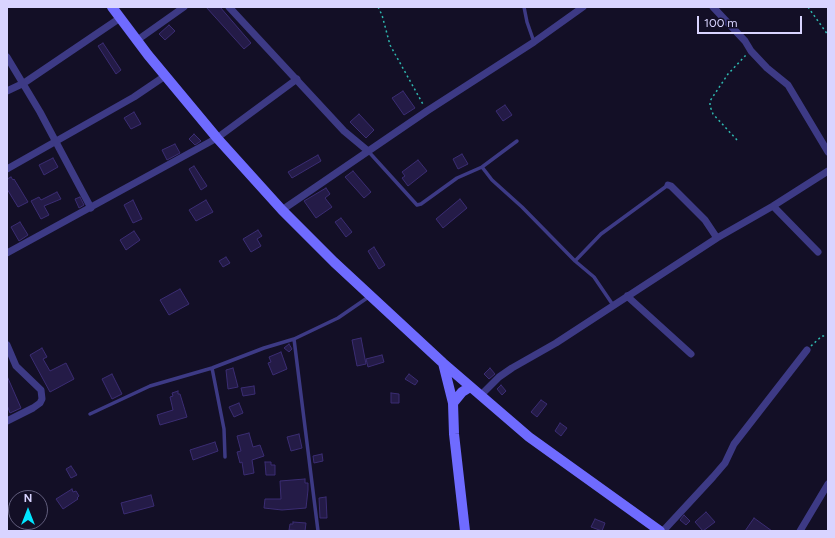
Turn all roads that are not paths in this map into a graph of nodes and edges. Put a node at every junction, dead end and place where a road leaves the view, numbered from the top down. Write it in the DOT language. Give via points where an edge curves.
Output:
graph roads {
  1 [pos="112,7"];
  2 [pos="184,7"];
  3 [pos="229,7"];
  4 [pos="524,7"];
  5 [pos="583,7"];
  6 [pos="713,7"];
  7 [pos="120,18"];
  8 [pos="136,40"];
  9 [pos="534,42"];
  10 [pos="7,57"];
  11 [pos="165,76"];
  12 [pos="297,79"];
  13 [pos="24,83"];
  14 [pos="7,91"];
  15 [pos="217,138"];
  16 [pos="517,141"];
  17 [pos="55,142"];
  18 [pos="368,151"];
  19 [pos="828,152"];
  20 [pos="482,167"];
  21 [pos="7,169"];
  22 [pos="828,172"];
  23 [pos="668,185"];
  24 [pos="773,206"];
  25 [pos="91,208"];
  26 [pos="282,210"];
  27 [pos="717,238"];
  28 [pos="818,252"];
  29 [pos="7,253"];
  30 [pos="575,261"];
  31 [pos="370,296"];
  32 [pos="627,296"];
  33 [pos="612,305"];
  34 [pos="294,339"];
  35 [pos="7,345"];
  36 [pos="807,350"];
  37 [pos="691,354"];
  38 [pos="443,363"];
  39 [pos="212,368"];
  40 [pos="470,386"];
  41 [pos="480,396"];
  42 [pos="453,403"];
  43 [pos="90,414"];
  44 [pos="7,420"];
  45 [pos="225,457"];
  46 [pos="828,484"];
  47 [pos="318,531"];
  48 [pos="465,531"];
  49 [pos="662,531"];
  50 [pos="800,531"];
  1 -- 7 [label="main road"];
  2 -- 8 [label="street"];
  3 -- 12 [label="street"];
  4 -- 9 [label="lane"];
  5 -- 9 [label="street"];
  6 -- 19 [label="street" via="767,68 788,85"];
  7 -- 8 [label="main road"];
  7 -- 13 [label="street"];
  8 -- 11 [label="main road"];
  9 -- 18 [label="street"];
  10 -- 13 [label="street"];
  11 -- 15 [label="main road"];
  11 -- 17 [label="street" via="134,97"];
  12 -- 15 [label="street"];
  12 -- 18 [label="street" via="344,131"];
  13 -- 14 [label="street"];
  13 -- 17 [label="street"];
  15 -- 25 [label="street"];
  15 -- 26 [label="main road"];
  16 -- 20 [label="lane"];
  17 -- 21 [label="street"];
  17 -- 25 [label="street"];
  18 -- 20 [label="lane" via="417,205 457,178"];
  18 -- 26 [label="street"];
  20 -- 30 [label="lane" via="492,180"];
  22 -- 24 [label="street"];
  23 -- 27 [label="street" via="706,220"];
  23 -- 30 [label="lane" via="601,234"];
  24 -- 27 [label="street"];
  24 -- 28 [label="street"];
  25 -- 29 [label="street"];
  26 -- 31 [label="main road"];
  27 -- 32 [label="street"];
  30 -- 33 [label="lane" via="594,277"];
  31 -- 34 [label="lane" via="338,318"];
  31 -- 38 [label="main road"];
  32 -- 33 [label="street"];
  32 -- 37 [label="street"];
  33 -- 41 [label="street" via="556,343 512,368"];
  34 -- 39 [label="lane"];
  34 -- 47 [label="lane"];
  35 -- 44 [label="street" via="16,366 41,390 42,400 33,408"];
  36 -- 49 [label="street" via="734,444 725,463"];
  38 -- 40 [label="main road"];
  38 -- 42 [label="main road"];
  39 -- 43 [label="lane" via="150,386"];
  39 -- 45 [label="lane" via="224,429"];
  40 -- 41 [label="main road"];
  40 -- 42 [label="main road"];
  41 -- 49 [label="main road" via="559,460"];
  42 -- 48 [label="main road"];
  46 -- 50 [label="street"];
}
